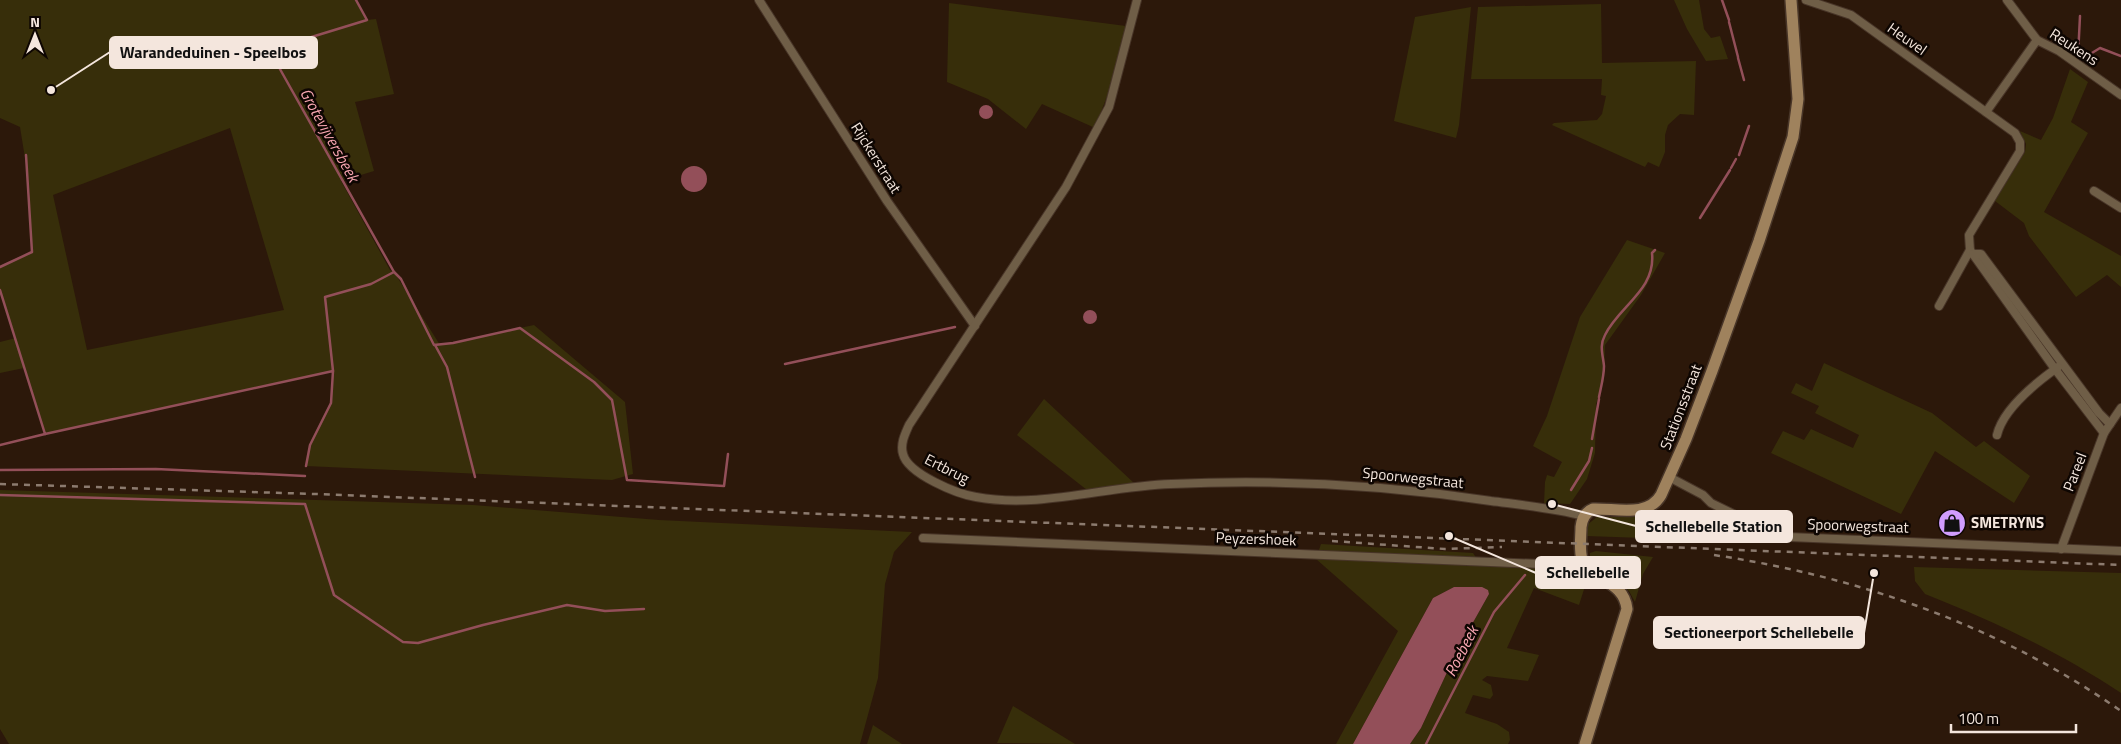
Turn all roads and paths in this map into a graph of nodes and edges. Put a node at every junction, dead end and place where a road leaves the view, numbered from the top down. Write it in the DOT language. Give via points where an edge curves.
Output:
graph roads {
  1 [pos="760,0"];
  2 [pos="1137,0"];
  3 [pos="1791,0"];
  4 [pos="1806,0"];
  5 [pos="2007,0"];
  6 [pos="2038,40"];
  7 [pos="2121,95"];
  8 [pos="1986,112"];
  9 [pos="2094,191"];
  10 [pos="2121,208"];
  11 [pos="1971,252"];
  12 [pos="1939,306"];
  13 [pos="2019,311"];
  14 [pos="975,326"];
  15 [pos="2063,363"];
  16 [pos="2055,369"];
  17 [pos="2121,408"];
  18 [pos="2110,424"];
  19 [pos="2104,433"];
  20 [pos="1997,435"];
  21 [pos="1669,477"];
  22 [pos="1238,483"];
  23 [pos="1584,516"];
  24 [pos="924,538"];
  25 [pos="2061,549"];
  26 [pos="2121,551"];
  27 [pos="1587,566"];
  28 [pos="1585,744"];
  1 -- 14 [label="street, Rijckerstraat" via="887,201"];
  2 -- 14 [label="street, Ertbrug" via="1109,107 1050,214"];
  3 -- 21 [label="street, Stationsstraat" via="1798,99 1792,137 1712,371"];
  4 -- 8 [label="street, Heuvel" via="1851,15"];
  5 -- 6 [label="street"];
  6 -- 7 [label="street, Reukens"];
  6 -- 8 [label="street"];
  8 -- 11 [label="street, Heuvel" via="2015,133 2020,151 1969,235"];
  9 -- 10 [label="street"];
  11 -- 12 [label="street, Heuvel"];
  11 -- 13 [label="street"];
  13 -- 15 [label="street"];
  13 -- 16 [label="street"];
  14 -- 22 [label="street, Ertbrug" via="905,435 902,449 905,459 930,479 967,495 1007,500 1154,485"];
  15 -- 16 [label="street"];
  15 -- 18 [label="street"];
  16 -- 19 [label="street"];
  16 -- 20 [label="street" via="2021,397"];
  17 -- 18 [label="street, Pareel"];
  18 -- 19 [label="street, Pareel"];
  19 -- 25 [label="street, Pareel"];
  21 -- 23 [label="street, Stationsstraat" via="1658,500 1650,507 1593,509"];
  21 -- 25 [label="street, Spoorwegstraat" via="1703,495 1710,503 1780,536"];
  22 -- 23 [label="street, Spoorwegstraat" via="1405,489"];
  23 -- 27 [label="street" via="1581,553"];
  24 -- 27 [label="street, Peyzershoek"];
  25 -- 26 [label="street, Spoorwegstraat"];
  27 -- 28 [label="street" via="1623,594 1628,609"];
}
